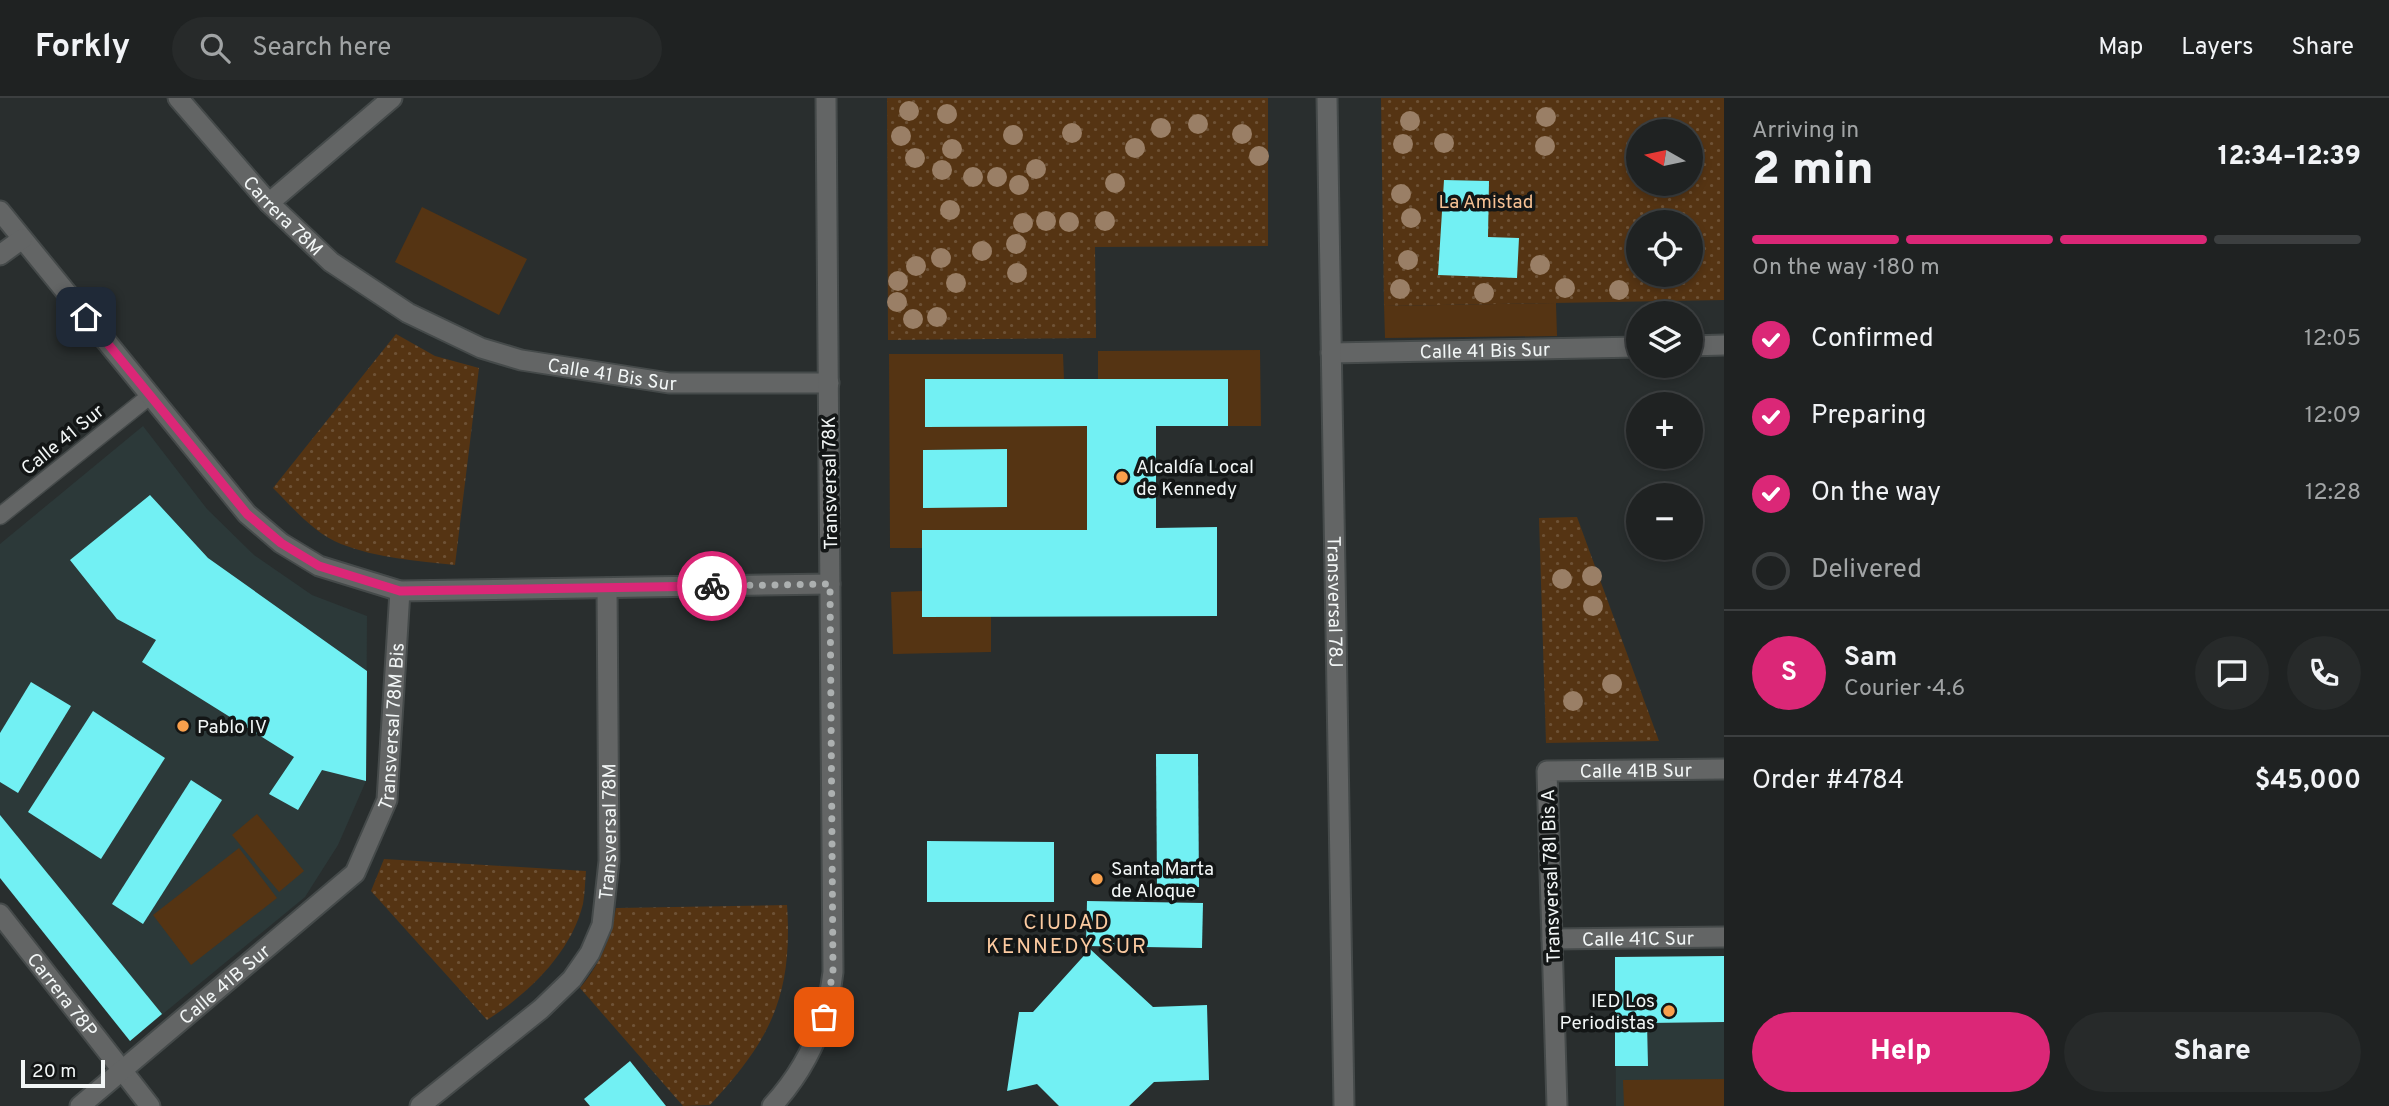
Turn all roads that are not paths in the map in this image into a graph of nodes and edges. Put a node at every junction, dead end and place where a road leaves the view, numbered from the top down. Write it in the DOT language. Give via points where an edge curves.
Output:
graph roads {
  1 [pos="177,98"];
  2 [pos="391,98"];
  3 [pos="826,98"];
  4 [pos="1327,98"];
  5 [pos="269,204"];
  6 [pos="0,211"];
  7 [pos="22,239"];
  8 [pos="0,256"];
  9 [pos="408,313"];
  10 [pos="1724,345"];
  11 [pos="1703,346"];
  12 [pos="1626,347"];
  13 [pos="1331,353"];
  14 [pos="829,383"];
  15 [pos="151,395"];
  16 [pos="0,516"];
  17 [pos="830,584"];
  18 [pos="607,588"];
  19 [pos="400,591"];
  20 [pos="1724,769"];
  21 [pos="1547,771"];
  22 [pos="364,858"];
  23 [pos="0,914"];
  24 [pos="1724,937"];
  25 [pos="1552,939"];
  26 [pos="123,1072"];
  27 [pos="80,1106"];
  28 [pos="150,1106"];
  29 [pos="420,1106"];
  30 [pos="772,1106"];
  31 [pos="1345,1106"];
  32 [pos="1557,1106"];
  1 -- 5 [label="street, Carrera 78M"];
  2 -- 5 [label="street"];
  3 -- 14 [label="street, Transversal 78K"];
  4 -- 13 [label="street, Transversal 78J"];
  5 -- 9 [label="street, Carrera 78M" via="331,262"];
  6 -- 7 [label="street"];
  7 -- 8 [label="street"];
  7 -- 15 [label="street"];
  9 -- 14 [label="street, Calle 41 Bis Sur" via="481,348 522,360 669,383"];
  10 -- 11 [label="street"];
  12 -- 13 [label="street, Calle 41 Bis Sur"];
  13 -- 31 [label="street, Transversal 78J"];
  14 -- 17 [label="street, Transversal 78K"];
  15 -- 16 [label="lane, Calle 41 Sur"];
  15 -- 19 [label="street" via="247,514 281,543 319,566"];
  17 -- 18 [label="street"];
  17 -- 30 [label="street, Transversal 78K" via="830,1000 800,1071"];
  18 -- 19 [label="street"];
  18 -- 29 [label="street, Transversal 78M" via="609,861 602,925 572,979"];
  19 -- 22 [label="street, Transversal 78M Bis" via="387,800"];
  20 -- 21 [label="street, Calle 41B Sur"];
  21 -- 25 [label="street, Transversal 78I Bis A"];
  22 -- 26 [label="street, Calle 41B Sur" via="355,873"];
  23 -- 26 [label="street, Carrera 78P"];
  24 -- 25 [label="street, Calle 41C Sur"];
  25 -- 32 [label="street, Transversal 78I Bis A"];
  26 -- 27 [label="street, Calle 41B Sur"];
  26 -- 28 [label="street, Carrera 78P"];
}
